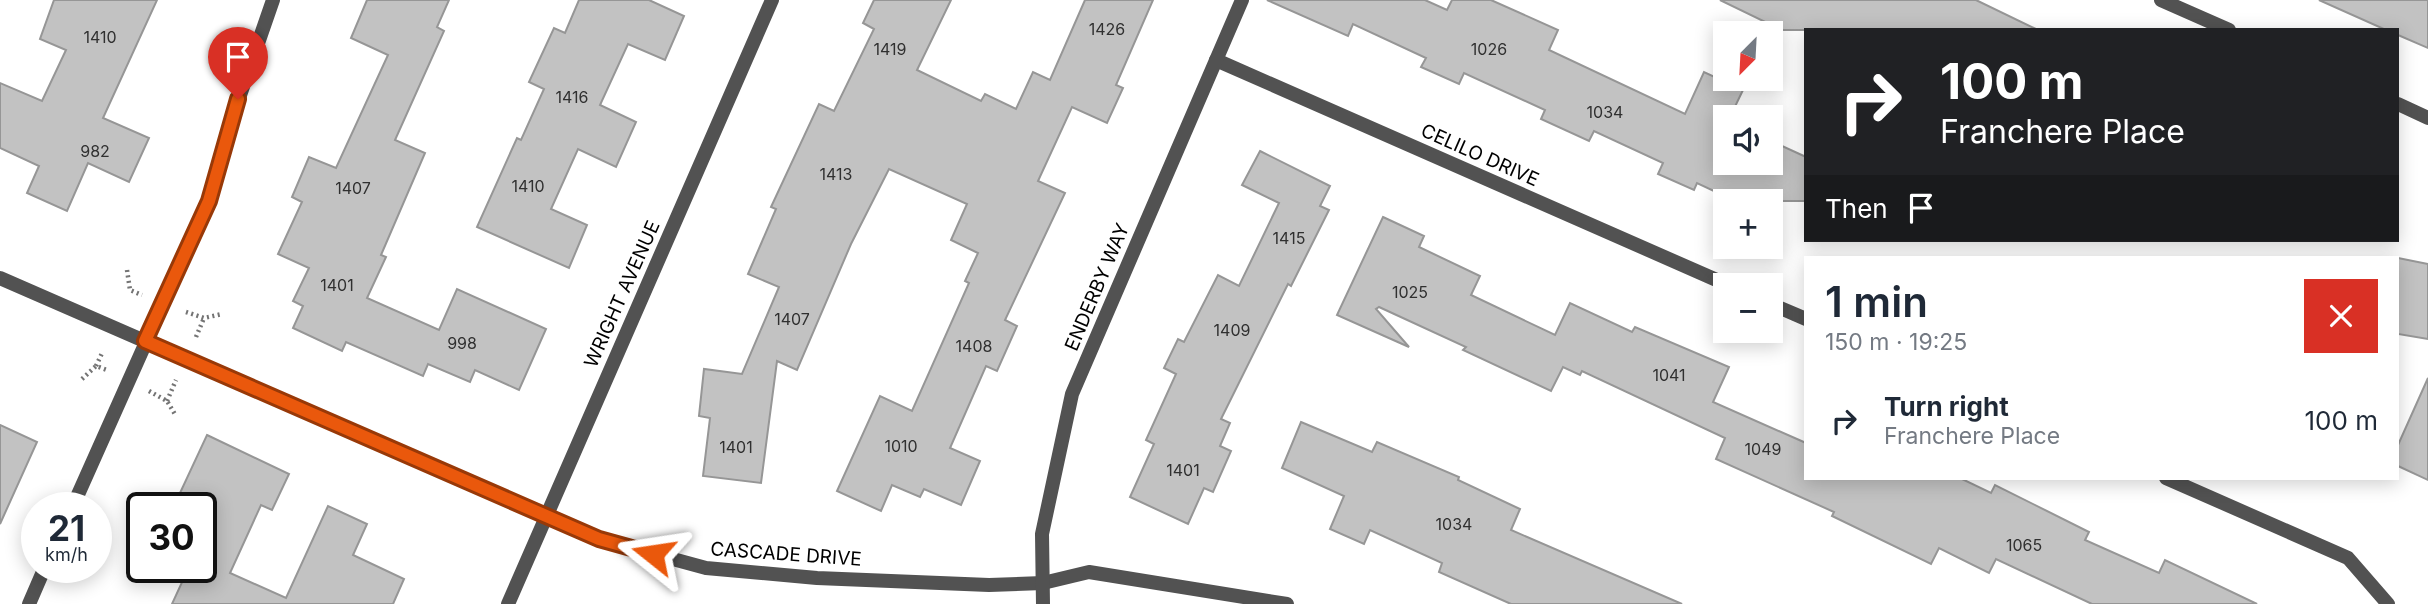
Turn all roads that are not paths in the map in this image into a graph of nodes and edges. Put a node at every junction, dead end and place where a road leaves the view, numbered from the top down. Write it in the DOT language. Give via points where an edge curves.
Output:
graph roads {
  1 [pos="273,0"];
  2 [pos="772,0"];
  3 [pos="1242,0"];
  4 [pos="2161,0"];
  5 [pos="2224,28"];
  6 [pos="1216,60"];
  7 [pos="2399,104"];
  8 [pos="2428,118"];
  9 [pos="0,278"];
  10 [pos="1713,278"];
  11 [pos="1783,309"];
  12 [pos="1804,318"];
  13 [pos="145,341"];
  14 [pos="2171,480"];
  15 [pos="79,492"];
  16 [pos="546,516"];
  17 [pos="38,583"];
  18 [pos="1042,583"];
  19 [pos="2388,602"];
  20 [pos="29,604"];
  21 [pos="509,604"];
  22 [pos="1043,604"];
  23 [pos="1287,604"];
  1 -- 13 [label="street" via="209,201"];
  2 -- 16 [label="street, WRIGHT AVENUE"];
  3 -- 6 [label="street, ENDERBY WAY"];
  4 -- 5 [label="street"];
  6 -- 10 [label="street, CELILO DRIVE"];
  6 -- 18 [label="street, ENDERBY WAY" via="1072,394 1042,534"];
  7 -- 8 [label="street"];
  9 -- 13 [label="street, CASCADE DRIVE"];
  11 -- 12 [label="street"];
  13 -- 15 [label="street"];
  13 -- 16 [label="street, CASCADE DRIVE"];
  14 -- 19 [label="street" via="2348,558"];
  16 -- 18 [label="street, CASCADE DRIVE" via="599,539 706,568 817,578"];
  16 -- 21 [label="street, WRIGHT AVENUE"];
  17 -- 20 [label="street"];
  18 -- 22 [label="street, ENDERBY WAY"];
  18 -- 23 [label="street, CASCADE DRIVE" via="1089,572"];
}
